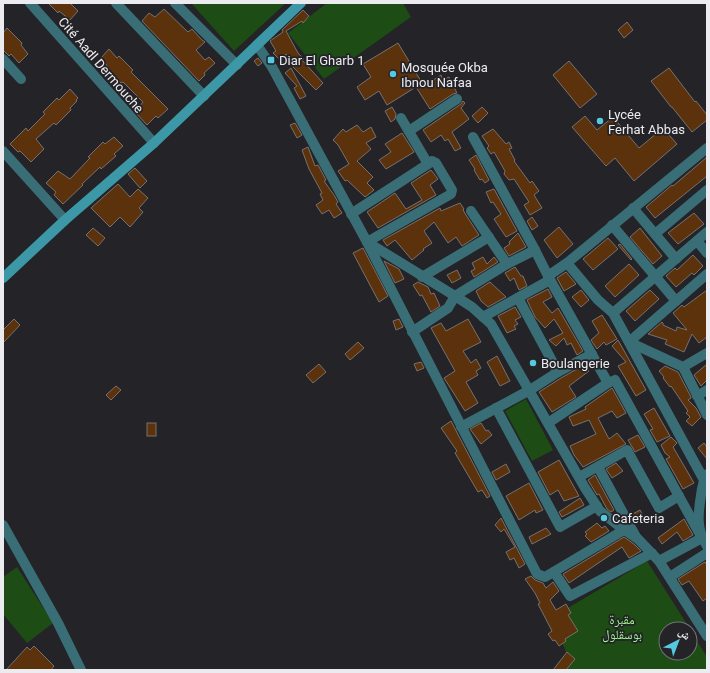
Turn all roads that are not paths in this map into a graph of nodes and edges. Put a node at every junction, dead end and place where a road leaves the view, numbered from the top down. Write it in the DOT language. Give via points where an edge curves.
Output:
graph roads {
  1 [pos="30,3"];
  2 [pos="116,3"];
  3 [pos="175,3"];
  4 [pos="301,3"];
  5 [pos="257,45"];
  6 [pos="3,59"];
  7 [pos="237,65"];
  8 [pos="21,79"];
  9 [pos="204,96"];
  10 [pos="456,99"];
  11 [pos="401,118"];
  12 [pos="409,131"];
  13 [pos="473,137"];
  14 [pos="154,143"];
  15 [pos="707,148"];
  16 [pos="3,151"];
  17 [pos="428,164"];
  18 [pos="707,190"];
  19 [pos="633,208"];
  20 [pos="471,211"];
  21 [pos="351,214"];
  22 [pos="65,220"];
  23 [pos="612,225"];
  24 [pos="707,232"];
  25 [pos="655,234"];
  26 [pos="489,237"];
  27 [pos="697,241"];
  28 [pos="367,242"];
  29 [pos="536,250"];
  30 [pos="707,253"];
  31 [pos="676,259"];
  32 [pos="567,263"];
  33 [pos="507,264"];
  34 [pos="707,274"];
  35 [pos="422,277"];
  36 [pos="655,277"];
  37 [pos="3,278"];
  38 [pos="549,278"];
  39 [pos="455,296"];
  40 [pos="518,298"];
  41 [pos="676,301"];
  42 [pos="613,313"];
  43 [pos="483,317"];
  44 [pos="412,332"];
  45 [pos="629,342"];
  46 [pos="707,353"];
  47 [pos="592,354"];
  48 [pos="683,367"];
  49 [pos="558,372"];
  50 [pos="608,383"];
  51 [pos="530,390"];
  52 [pos="707,390"];
  53 [pos="697,396"];
  54 [pos="496,408"];
  55 [pos="707,415"];
  56 [pos="548,423"];
  57 [pos="462,427"];
  58 [pos="598,466"];
  59 [pos="579,477"];
  60 [pos="705,477"];
  61 [pos="679,496"];
  62 [pos="597,506"];
  63 [pos="3,525"];
  64 [pos="624,530"];
  65 [pos="638,539"];
  66 [pos="704,542"];
  67 [pos="652,553"];
  68 [pos="707,553"];
  69 [pos="659,561"];
  70 [pos="554,572"];
  71 [pos="670,577"];
  72 [pos="707,634"];
  73 [pos="81,670"];
  1 -- 14 [label="street, Cité Aadl Dermouche"];
  2 -- 9 [label="street"];
  3 -- 7 [label="street"];
  4 -- 5 [label="main road"];
  5 -- 7 [label="main road"];
  5 -- 21 [label="street" via="272,67"];
  6 -- 8 [label="street"];
  7 -- 9 [label="main road"];
  9 -- 14 [label="main road"];
  10 -- 12 [label="street"];
  11 -- 12 [label="street"];
  12 -- 17 [label="street"];
  13 -- 29 [label="street"];
  14 -- 22 [label="main road"];
  15 -- 19 [label="street"];
  16 -- 22 [label="street"];
  17 -- 21 [label="street"];
  17 -- 28 [label="street" via="432,161 436,163 452,190 451,194"];
  18 -- 25 [label="street"];
  19 -- 23 [label="street"];
  19 -- 25 [label="street"];
  20 -- 26 [label="street"];
  21 -- 28 [label="street"];
  22 -- 37 [label="main road"];
  23 -- 32 [label="street"];
  23 -- 36 [label="street"];
  24 -- 27 [label="street"];
  25 -- 31 [label="street"];
  26 -- 33 [label="street"];
  26 -- 35 [label="street"];
  27 -- 30 [label="street"];
  27 -- 31 [label="street"];
  28 -- 35 [label="street"];
  28 -- 44 [label="street"];
  29 -- 33 [label="street"];
  29 -- 38 [label="street"];
  31 -- 36 [label="street"];
  32 -- 38 [label="street"];
  32 -- 42 [label="street" via="598,300"];
  33 -- 39 [label="street"];
  34 -- 41 [label="street"];
  35 -- 39 [label="street"];
  36 -- 41 [label="street"];
  36 -- 42 [label="street"];
  38 -- 40 [label="street"];
  38 -- 47 [label="street"];
  39 -- 43 [label="street"];
  39 -- 44 [label="street" via="448,308"];
  40 -- 43 [label="street"];
  40 -- 49 [label="street"];
  41 -- 45 [label="street"];
  42 -- 45 [label="street"];
  43 -- 51 [label="street" via="491,324"];
  44 -- 57 [label="street"];
  45 -- 48 [label="street"];
  45 -- 60 [label="street"];
  46 -- 48 [label="street"];
  47 -- 49 [label="street"];
  47 -- 50 [label="street"];
  48 -- 53 [label="street"];
  49 -- 51 [label="street"];
  50 -- 56 [label="street"];
  50 -- 61 [label="street" via="615,380"];
  51 -- 54 [label="street"];
  51 -- 56 [label="street"];
  52 -- 53 [label="street"];
  53 -- 55 [label="street"];
  54 -- 57 [label="street"];
  54 -- 62 [label="street" via="560,527"];
  56 -- 59 [label="street"];
  57 -- 70 [label="street" via="537,574 545,577"];
  58 -- 59 [label="street"];
  58 -- 61 [label="street" via="627,450 659,508"];
  58 -- 65 [label="street"];
  59 -- 62 [label="street"];
  60 -- 66 [label="street" via="698,516"];
  61 -- 66 [label="street"];
  62 -- 64 [label="street"];
  63 -- 73 [label="street" via="58,623"];
  64 -- 65 [label="street"];
  64 -- 70 [label="street"];
  65 -- 67 [label="street"];
  66 -- 69 [label="street"];
  67 -- 69 [label="street"];
  67 -- 70 [label="street" via="570,596"];
  68 -- 71 [label="street"];
  69 -- 71 [label="street"];
  71 -- 72 [label="street"];
}
